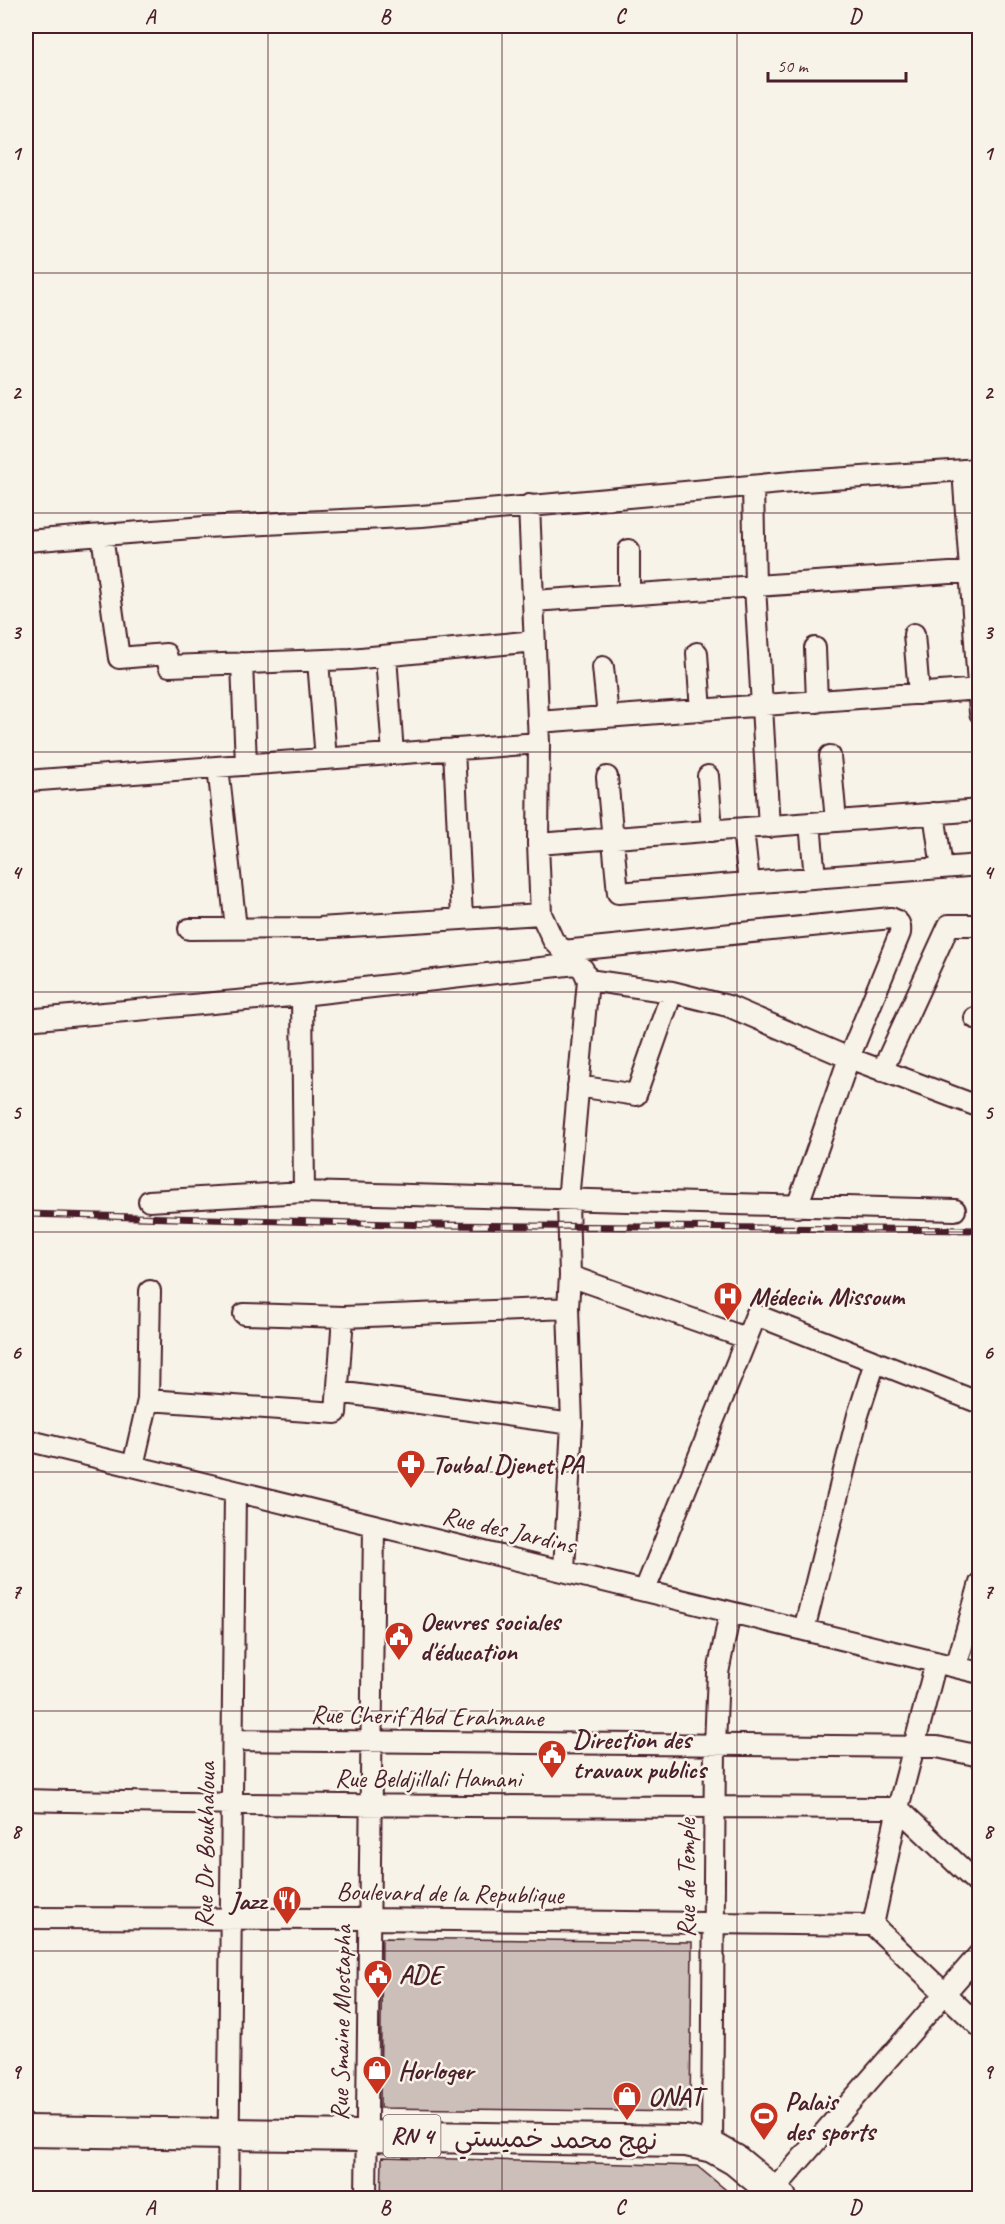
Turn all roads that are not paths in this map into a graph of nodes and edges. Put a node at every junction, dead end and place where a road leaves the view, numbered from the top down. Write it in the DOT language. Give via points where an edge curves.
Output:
graph roads {
  1 [pos="971,469"];
  2 [pos="753,486"];
  3 [pos="529,505"];
  4 [pos="102,535"];
  5 [pos="26,541"];
  6 [pos="629,550"];
  7 [pos="974,571"];
  8 [pos="755,586"];
  9 [pos="629,595"];
  10 [pos="533,601"];
  11 [pos="914,634"];
  12 [pos="535,641"];
  13 [pos="815,648"];
  14 [pos="697,653"];
  15 [pos="386,656"];
  16 [pos="318,661"];
  17 [pos="242,663"];
  18 [pos="603,667"];
  19 [pos="978,690"];
  20 [pos="919,694"];
  21 [pos="817,702"];
  22 [pos="762,706"];
  23 [pos="701,711"];
  24 [pos="980,713"];
  25 [pos="608,717"];
  26 [pos="538,722"];
  27 [pos="540,743"];
  28 [pos="454,749"];
  29 [pos="393,754"];
  30 [pos="830,756"];
  31 [pos="326,759"];
  32 [pos="246,764"];
  33 [pos="218,767"];
  34 [pos="708,776"];
  35 [pos="607,777"];
  36 [pos="26,780"];
  37 [pos="980,810"];
  38 [pos="934,813"];
  39 [pos="836,821"];
  40 [pos="810,823"];
  41 [pos="769,827"];
  42 [pos="743,829"];
  43 [pos="712,831"];
  44 [pos="612,840"];
  45 [pos="538,844"];
  46 [pos="980,865"];
  47 [pos="942,868"];
  48 [pos="815,878"];
  49 [pos="749,883"];
  50 [pos="541,914"];
  51 [pos="462,918"];
  52 [pos="980,925"];
  53 [pos="236,928"];
  54 [pos="189,929"];
  55 [pos="569,958"];
  56 [pos="588,980"];
  57 [pos="672,992"];
  58 [pos="302,995"];
  59 [pos="26,1020"];
  60 [pos="849,1058"];
  61 [pos="882,1071"];
  62 [pos="578,1086"];
  63 [pos="980,1107"];
  64 [pos="304,1192"];
  65 [pos="149,1201"];
  66 [pos="568,1201"];
  67 [pos="797,1207"];
  68 [pos="955,1210"];
  69 [pos="570,1276"];
  70 [pos="150,1291"];
  71 [pos="568,1308"];
  72 [pos="244,1314"];
  73 [pos="343,1317"];
  74 [pos="746,1338"];
  75 [pos="875,1362"];
  76 [pos="338,1392"];
  77 [pos="148,1400"];
  78 [pos="980,1403"];
  79 [pos="572,1424"];
  80 [pos="26,1440"];
  81 [pos="133,1466"];
  82 [pos="236,1491"];
  83 [pos="374,1525"];
  84 [pos="564,1570"];
  85 [pos="980,1583"];
  86 [pos="645,1590"];
  87 [pos="730,1612"];
  88 [pos="804,1630"];
  89 [pos="936,1662"];
  90 [pos="956,1667"];
  91 [pos="980,1673"];
  92 [pos="233,1740"];
  93 [pos="371,1743"];
  94 [pos="715,1745"];
  95 [pos="914,1746"];
  96 [pos="980,1756"];
  97 [pos="26,1800"];
  98 [pos="371,1804"];
  99 [pos="232,1805"];
  100 [pos="713,1807"];
  101 [pos="898,1808"];
  102 [pos="980,1886"];
  103 [pos="26,1918"];
  104 [pos="231,1918"];
  105 [pos="369,1919"];
  106 [pos="712,1923"];
  107 [pos="873,1925"];
  108 [pos="980,1953"];
  109 [pos="945,1994"];
  110 [pos="980,2027"];
  111 [pos="26,2131"];
  112 [pos="229,2134"];
  113 [pos="367,2135"];
  114 [pos="712,2147"];
  115 [pos="774,2196"];
  116 [pos="228,2199"];
  117 [pos="366,2199"];
  1 -- 2 [label="street"];
  1 -- 7 [label="street"];
  2 -- 3 [label="street"];
  2 -- 8 [label="street"];
  3 -- 4 [label="street" via="422,516"];
  3 -- 10 [label="street"];
  4 -- 5 [label="street"];
  4 -- 17 [label="street" via="118,657 166,654 169,666"];
  6 -- 9 [label="street"];
  7 -- 8 [label="street"];
  7 -- 19 [label="street"];
  8 -- 9 [label="street"];
  8 -- 22 [label="street"];
  9 -- 10 [label="street"];
  10 -- 12 [label="street"];
  11 -- 20 [label="street"];
  12 -- 15 [label="street"];
  12 -- 26 [label="street"];
  13 -- 21 [label="street"];
  14 -- 23 [label="street"];
  15 -- 16 [label="street"];
  15 -- 29 [label="street"];
  16 -- 17 [label="street"];
  16 -- 31 [label="street"];
  17 -- 32 [label="street"];
  18 -- 25 [label="street"];
  19 -- 20 [label="street"];
  19 -- 24 [label="street"];
  20 -- 21 [label="street"];
  21 -- 22 [label="street"];
  22 -- 23 [label="street"];
  22 -- 41 [label="street"];
  23 -- 25 [label="street"];
  25 -- 26 [label="street"];
  26 -- 27 [label="street"];
  27 -- 28 [label="street"];
  27 -- 45 [label="street"];
  28 -- 29 [label="street"];
  28 -- 51 [label="street"];
  29 -- 31 [label="street"];
  30 -- 39 [label="street"];
  31 -- 32 [label="street"];
  32 -- 33 [label="street"];
  33 -- 36 [label="street"];
  33 -- 53 [label="street"];
  34 -- 43 [label="street"];
  35 -- 44 [label="street"];
  37 -- 38 [label="street"];
  38 -- 39 [label="street"];
  38 -- 47 [label="street"];
  39 -- 40 [label="street"];
  40 -- 41 [label="street"];
  40 -- 48 [label="street"];
  41 -- 42 [label="street"];
  42 -- 43 [label="street"];
  42 -- 49 [label="street"];
  43 -- 44 [label="street"];
  44 -- 45 [label="street"];
  44 -- 49 [label="street" via="618,893"];
  45 -- 50 [label="street"];
  46 -- 47 [label="street"];
  47 -- 48 [label="street"];
  48 -- 49 [label="street"];
  50 -- 51 [label="street"];
  50 -- 55 [label="street" via="553,940"];
  51 -- 53 [label="street" via="319,928"];
  52 -- 61 [label="street" via="949,925"];
  53 -- 54 [label="street"];
  55 -- 56 [label="street" via="583,969"];
  55 -- 58 [label="street"];
  55 -- 60 [label="street" via="891,918 901,925 900,933"];
  56 -- 57 [label="street"];
  56 -- 62 [label="street"];
  57 -- 60 [label="street" via="728,1006"];
  57 -- 62 [label="street" via="636,1095"];
  58 -- 59 [label="street"];
  58 -- 64 [label="street"];
  60 -- 61 [label="street"];
  60 -- 67 [label="street"];
  61 -- 63 [label="street"];
  62 -- 66 [label="street"];
  64 -- 65 [label="street"];
  64 -- 66 [label="street"];
  66 -- 67 [label="street"];
  66 -- 69 [label="street"];
  67 -- 68 [label="street"];
  69 -- 71 [label="street"];
  69 -- 74 [label="street"];
  70 -- 77 [label="street"];
  71 -- 73 [label="street"];
  71 -- 79 [label="street"];
  72 -- 73 [label="street"];
  73 -- 76 [label="street"];
  74 -- 75 [label="street" via="756,1315"];
  74 -- 86 [label="street"];
  75 -- 78 [label="street"];
  75 -- 88 [label="street"];
  76 -- 77 [label="street" via="336,1413"];
  76 -- 79 [label="street"];
  77 -- 81 [label="street"];
  79 -- 84 [label="street"];
  80 -- 81 [label="street, Rue des Jardins"];
  81 -- 82 [label="street, Rue des Jardins"];
  82 -- 83 [label="street, Rue des Jardins"];
  82 -- 92 [label="street, Rue Dr Boukhaloua"];
  83 -- 84 [label="street, Rue des Jardins"];
  83 -- 93 [label="street, Rue Smaine Mostapha"];
  84 -- 86 [label="street, Rue des Jardins"];
  85 -- 90 [label="street"];
  86 -- 87 [label="street, Rue des Jardins"];
  87 -- 88 [label="street, Rue des Jardins"];
  87 -- 94 [label="street, Rue de Temple" via="718,1673"];
  88 -- 89 [label="street, Rue des Jardins"];
  89 -- 90 [label="street, Rue des Jardins"];
  89 -- 95 [label="street"];
  90 -- 91 [label="street, Rue des Jardins"];
  92 -- 93 [label="street, Rue Cherif Abd Erahmane"];
  92 -- 99 [label="street, Rue Dr Boukhaloua"];
  93 -- 94 [label="street, Rue Cherif Abd Erahmane"];
  93 -- 98 [label="street, Rue Smaine Mostapha"];
  94 -- 95 [label="street, Rue Cherif Abd Erahmane"];
  94 -- 100 [label="street, Rue de Temple"];
  95 -- 96 [label="street, Rue Cherif Abd Erahmane"];
  95 -- 101 [label="street"];
  97 -- 99 [label="street, Rue Beldjillali Hamani"];
  98 -- 99 [label="street, Rue Beldjillali Hamani"];
  98 -- 100 [label="street, Rue Beldjillali Hamani"];
  98 -- 105 [label="street, Rue Smaine Mostapha"];
  99 -- 104 [label="street, Rue Dr Boukhaloua"];
  100 -- 101 [label="street, Rue Beldjillali Hamani"];
  100 -- 106 [label="street, Rue de Temple"];
  101 -- 102 [label="street"];
  101 -- 107 [label="street"];
  103 -- 104 [label="street, Boulevard de la Republique"];
  104 -- 105 [label="street, Boulevard de la Republique"];
  104 -- 112 [label="street, Rue Dr Boukhaloua"];
  105 -- 106 [label="street, Boulevard de la Republique"];
  105 -- 113 [label="street, Rue Smaine Mostapha"];
  106 -- 107 [label="street, Boulevard de la Republique"];
  106 -- 114 [label="street, Rue de Temple"];
  107 -- 109 [label="street"];
  108 -- 109 [label="street"];
  109 -- 110 [label="street"];
  109 -- 115 [label="street"];
  111 -- 112 [label="main road, نهج محمد خميستي / RN 4"];
  112 -- 113 [label="main road, نهج محمد خميستي / RN 4"];
  112 -- 116 [label="street, Rue Dr Boukhaloua"];
  113 -- 114 [label="main road, نهج محمد خميستي / RN 4" via="686,2141"];
  113 -- 117 [label="street, Rue Smaine Mostapha"];
  114 -- 115 [label="main road, نهج محمد خميستي / RN 4" via="735,2160"];
}
